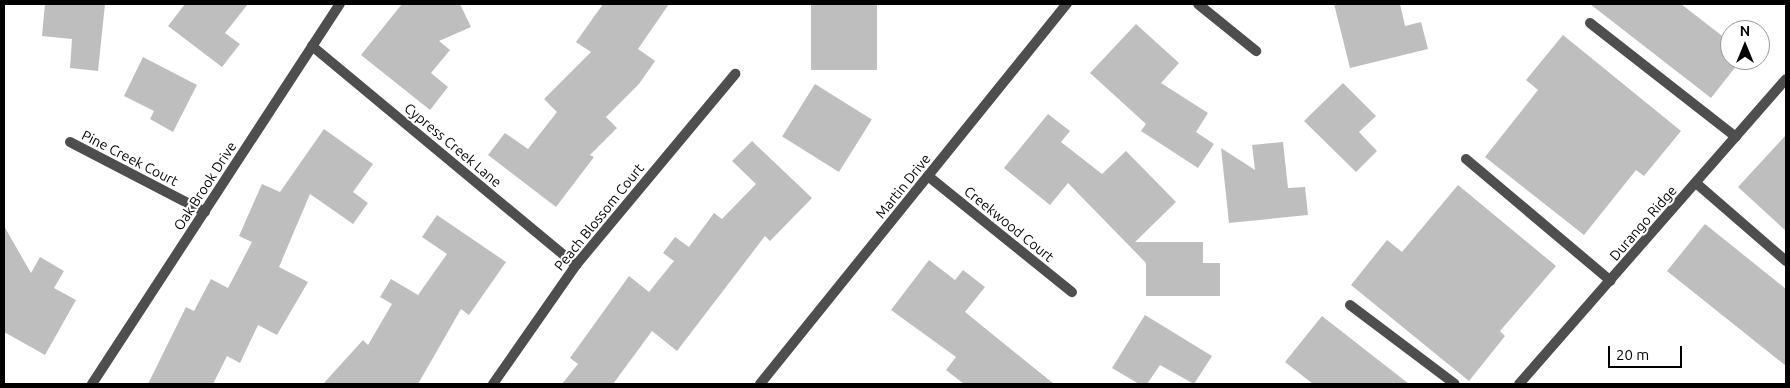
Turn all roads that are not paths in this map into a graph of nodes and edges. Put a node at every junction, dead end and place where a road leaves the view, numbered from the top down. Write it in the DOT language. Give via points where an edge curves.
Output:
graph roads {
  1 [pos="340,4"];
  2 [pos="1067,4"];
  3 [pos="1198,4"];
  4 [pos="1590,24"];
  5 [pos="312,46"];
  6 [pos="1256,50"];
  7 [pos="735,74"];
  8 [pos="1786,79"];
  9 [pos="1736,137"];
  10 [pos="70,142"];
  11 [pos="1466,159"];
  12 [pos="928,176"];
  13 [pos="1696,182"];
  14 [pos="204,212"];
  15 [pos="1786,261"];
  16 [pos="576,265"];
  17 [pos="1611,281"];
  18 [pos="1072,292"];
  19 [pos="1350,305"];
  20 [pos="92,384"];
  21 [pos="492,384"];
  22 [pos="760,384"];
  23 [pos="1455,384"];
  24 [pos="1519,384"];
  1 -- 5 [label="street, Oak Brook Drive"];
  2 -- 12 [label="street, Martin Drive"];
  3 -- 6 [label="street"];
  4 -- 9 [label="street"];
  5 -- 14 [label="street, Oak Brook Drive"];
  5 -- 16 [label="street, Cypress Creek Lane"];
  7 -- 16 [label="street, Peach Blossom Court"];
  8 -- 9 [label="street, Durango Ridge"];
  9 -- 13 [label="street, Durango Ridge"];
  10 -- 14 [label="street, Pine Creek Court"];
  11 -- 17 [label="street"];
  12 -- 18 [label="street, Creekwood Court"];
  12 -- 22 [label="street, Martin Drive"];
  13 -- 15 [label="street"];
  13 -- 17 [label="street, Durango Ridge"];
  14 -- 20 [label="street, Oak Brook Drive"];
  16 -- 21 [label="street, Peach Blossom Court"];
  17 -- 24 [label="street, Durango Ridge"];
  19 -- 23 [label="street"];
}
